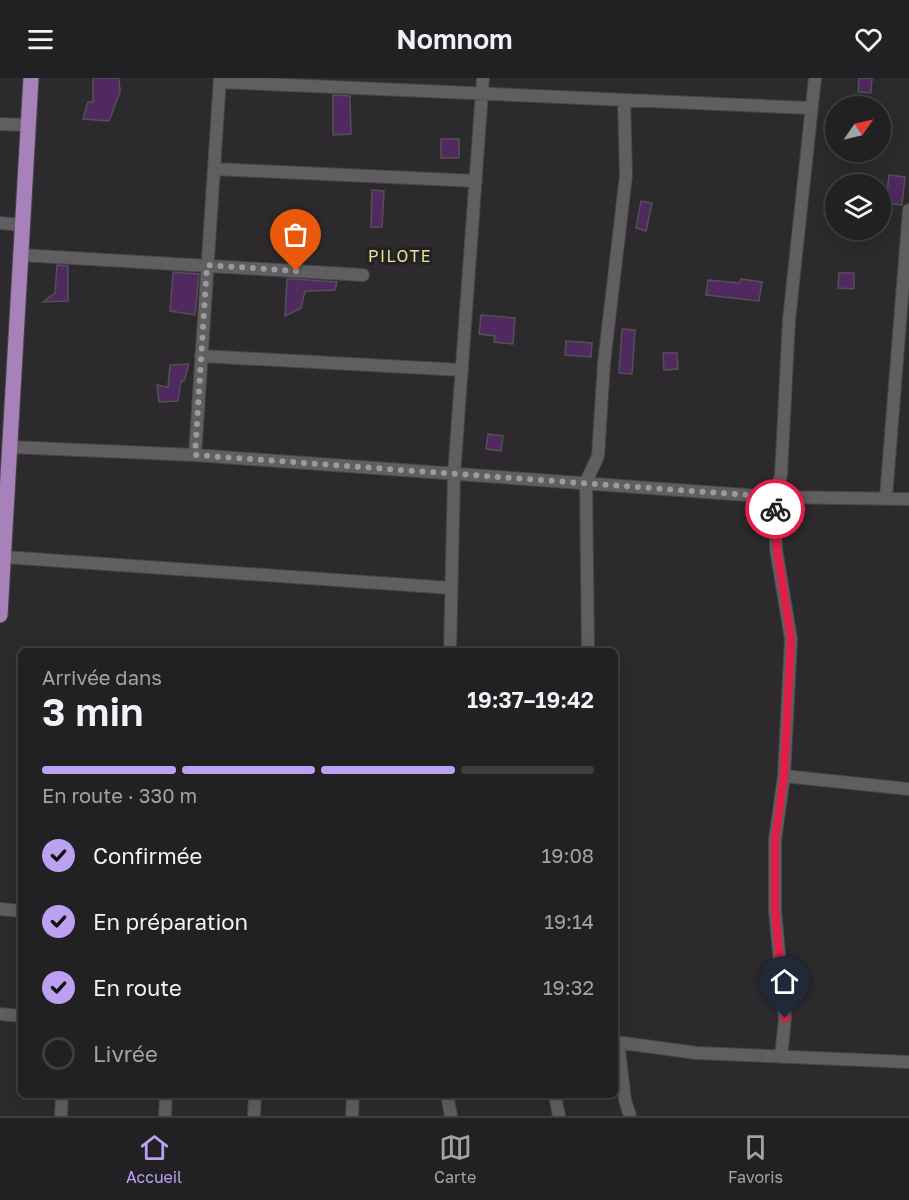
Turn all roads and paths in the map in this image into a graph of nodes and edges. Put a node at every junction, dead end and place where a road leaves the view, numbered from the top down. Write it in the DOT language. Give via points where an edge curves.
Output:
graph roads {
  1 [pos="31,78"];
  2 [pos="483,78"];
  3 [pos="815,78"];
  4 [pos="220,80"];
  5 [pos="482,93"];
  6 [pos="624,100"];
  7 [pos="810,108"];
  8 [pos="0,124"];
  9 [pos="28,125"];
  10 [pos="214,169"];
  11 [pos="476,181"];
  12 [pos="909,210"];
  13 [pos="0,223"];
  14 [pos="23,225"];
  15 [pos="21,255"];
  16 [pos="207,265"];
  17 [pos="363,274"];
  18 [pos="201,356"];
  19 [pos="462,370"];
  20 [pos="6,412"];
  21 [pos="10,447"];
  22 [pos="195,455"];
  23 [pos="454,475"];
  24 [pos="586,482"];
  25 [pos="775,497"];
  26 [pos="885,497"];
  27 [pos="909,499"];
  28 [pos="4,504"];
  29 [pos="4,557"];
  30 [pos="451,588"];
  31 [pos="0,601"];
  32 [pos="0,615"];
  33 [pos="450,648"];
  34 [pos="588,648"];
  35 [pos="784,776"];
  36 [pos="909,789"];
  37 [pos="0,909"];
  38 [pos="18,911"];
  39 [pos="0,1014"];
  40 [pos="18,1016"];
  41 [pos="618,1042"];
  42 [pos="618,1053"];
  43 [pos="781,1057"];
  44 [pos="909,1062"];
  45 [pos="62,1098"];
  46 [pos="166,1098"];
  47 [pos="255,1098"];
  48 [pos="353,1098"];
  49 [pos="448,1098"];
  50 [pos="556,1098"];
  51 [pos="61,1116"];
  52 [pos="165,1116"];
  53 [pos="254,1116"];
  54 [pos="352,1116"];
  55 [pos="451,1116"];
  56 [pos="559,1116"];
  57 [pos="630,1116"];
  1 -- 9 [label="main road"];
  2 -- 5 [label="street"];
  3 -- 7 [label="street"];
  4 -- 5 [label="street"];
  4 -- 10 [label="street"];
  5 -- 6 [label="street"];
  5 -- 11 [label="street"];
  6 -- 7 [label="street"];
  6 -- 24 [label="street" via="626,175 604,363 598,456"];
  7 -- 25 [label="street" via="789,320 781,475"];
  8 -- 9 [label="street"];
  9 -- 14 [label="main road"];
  10 -- 11 [label="street"];
  10 -- 16 [label="street"];
  11 -- 19 [label="street"];
  12 -- 26 [label="street"];
  13 -- 14 [label="street"];
  14 -- 15 [label="main road"];
  15 -- 16 [label="street"];
  15 -- 20 [label="main road"];
  16 -- 17 [label="street"];
  16 -- 18 [label="street"];
  18 -- 19 [label="street"];
  18 -- 22 [label="street"];
  19 -- 23 [label="street"];
  20 -- 21 [label="main road"];
  21 -- 22 [label="street"];
  21 -- 28 [label="main road"];
  22 -- 23 [label="street"];
  23 -- 24 [label="street"];
  23 -- 30 [label="street"];
  24 -- 25 [label="street"];
  24 -- 34 [label="street"];
  25 -- 26 [label="street"];
  25 -- 35 [label="street" via="777,549 791,639"];
  26 -- 27 [label="street"];
  28 -- 29 [label="main road"];
  29 -- 30 [label="street"];
  29 -- 31 [label="main road"];
  30 -- 33 [label="street"];
  31 -- 32 [label="main road"];
  35 -- 36 [label="street"];
  35 -- 43 [label="street" via="775,850 775,910 785,1018"];
  37 -- 38 [label="street"];
  39 -- 40 [label="street"];
  41 -- 43 [label="street" via="687,1052"];
  42 -- 57 [label="street"];
  43 -- 44 [label="street"];
  45 -- 51 [label="street"];
  46 -- 52 [label="street"];
  47 -- 53 [label="street"];
  48 -- 54 [label="street"];
  49 -- 55 [label="street"];
  50 -- 56 [label="street"];
}
